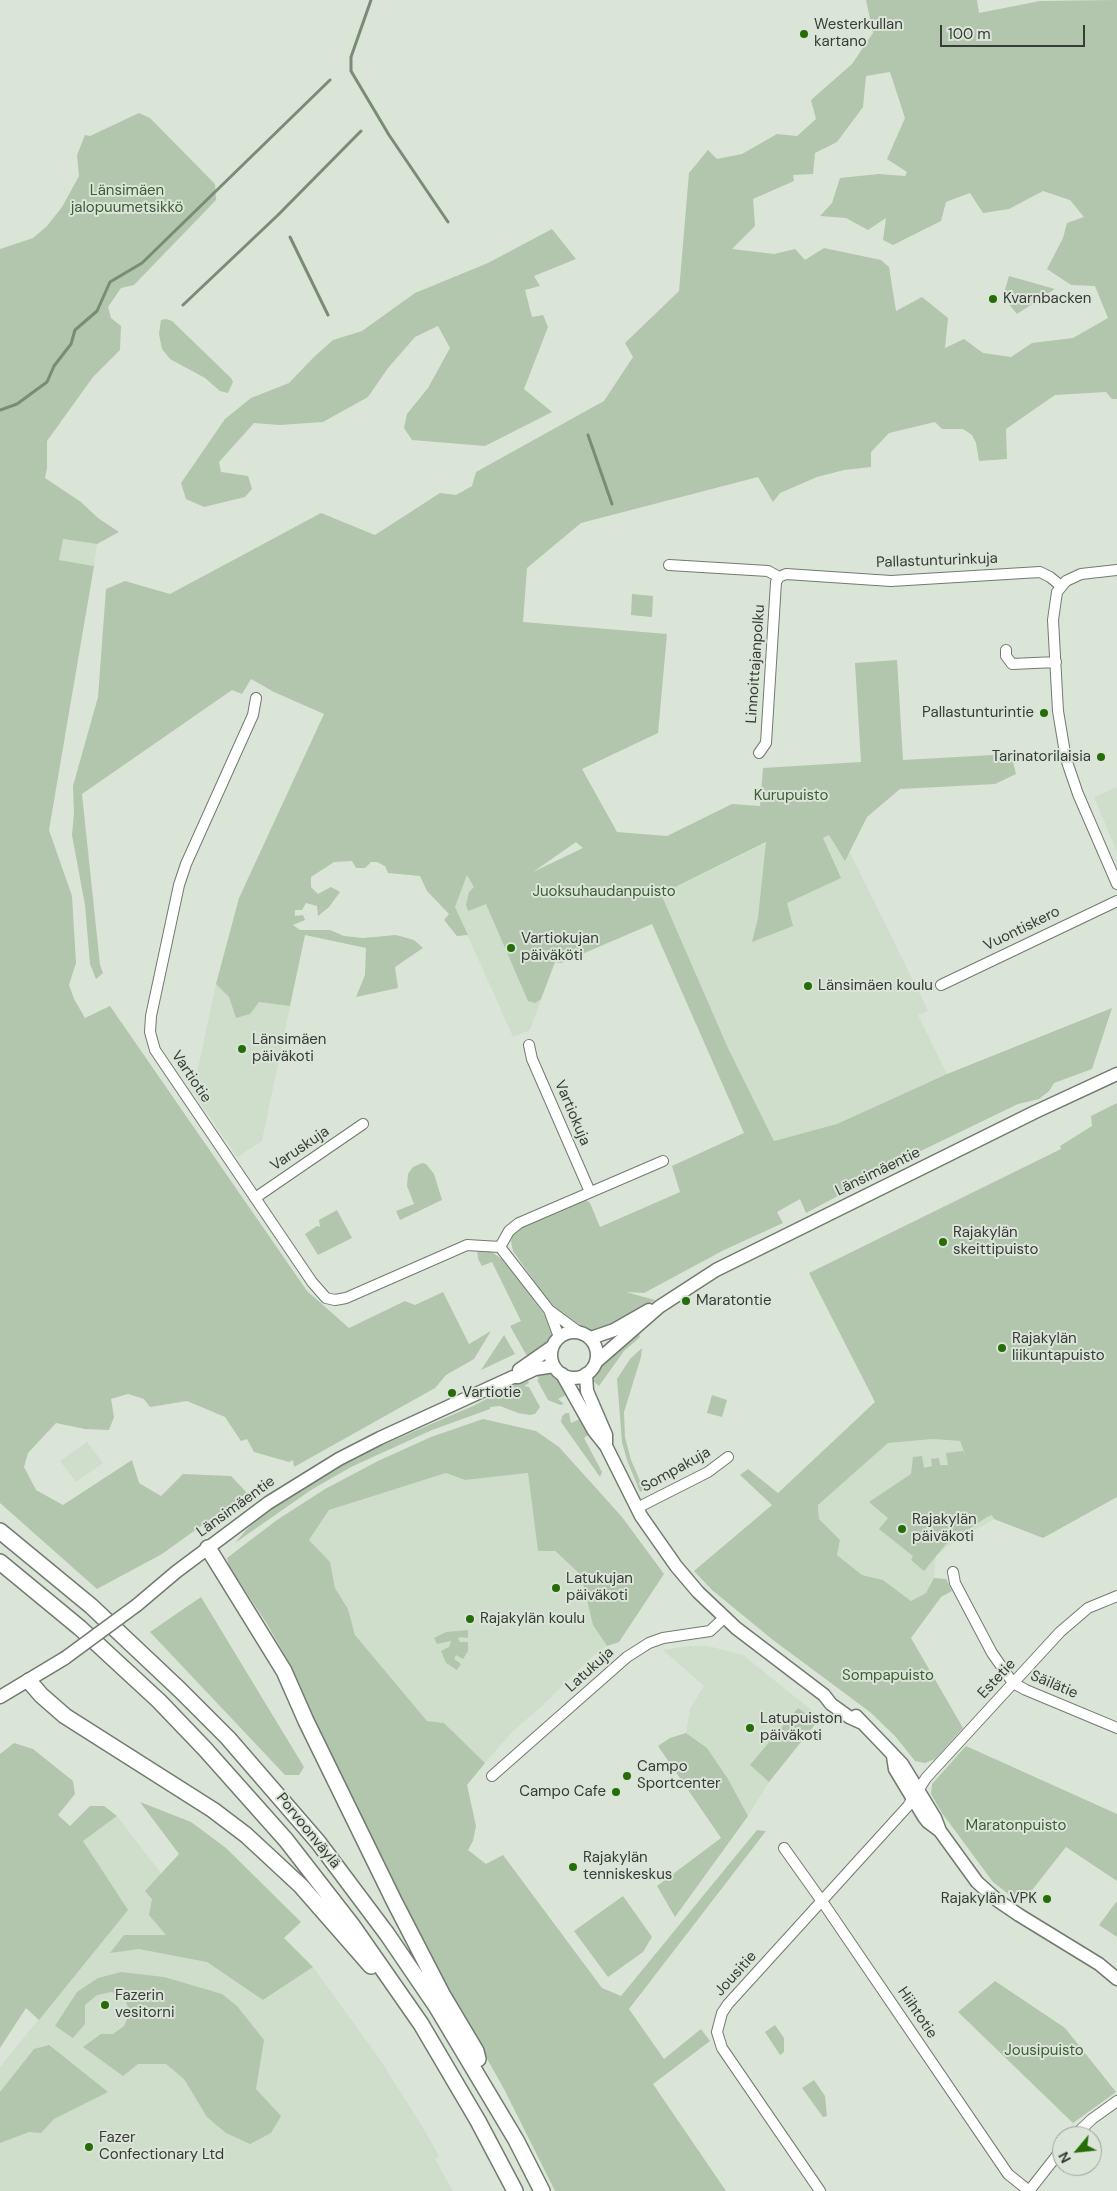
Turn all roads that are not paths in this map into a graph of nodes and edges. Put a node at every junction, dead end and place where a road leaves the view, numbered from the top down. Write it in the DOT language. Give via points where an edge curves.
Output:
graph roads {
  1 [pos="669,565"];
  2 [pos="1117,570"];
  3 [pos="779,577"];
  4 [pos="1061,586"];
  5 [pos="1006,650"];
  6 [pos="1056,662"];
  7 [pos="256,698"];
  8 [pos="759,753"];
  9 [pos="1117,884"];
  10 [pos="1117,900"];
  11 [pos="941,985"];
  12 [pos="529,1044"];
  13 [pos="1117,1074"];
  14 [pos="363,1124"];
  15 [pos="663,1161"];
  16 [pos="590,1192"];
  17 [pos="254,1198"];
  18 [pos="500,1247"];
  19 [pos="659,1307"];
  20 [pos="549,1310"];
  21 [pos="585,1335"];
  22 [pos="556,1342"];
  23 [pos="596,1362"];
  24 [pos="558,1370"];
  25 [pos="586,1374"];
  26 [pos="513,1377"];
  27 [pos="606,1446"];
  28 [pos="728,1457"];
  29 [pos="637,1508"];
  30 [pos="0,1531"];
  31 [pos="208,1548"];
  32 [pos="0,1562"];
  33 [pos="954,1572"];
  34 [pos="1117,1596"];
  35 [pos="724,1618"];
  36 [pos="29,1681"];
  37 [pos="1013,1683"];
  38 [pos="0,1698"];
  39 [pos="1117,1728"];
  40 [pos="492,1776"];
  41 [pos="916,1794"];
  42 [pos="784,1848"];
  43 [pos="822,1900"];
  44 [pos="1117,1979"];
  45 [pos="420,2024"];
  46 [pos="487,2089"];
  47 [pos="1117,2100"];
  48 [pos="1085,2126"];
  49 [pos="1052,2162"];
  50 [pos="515,2191"];
  51 [pos="542,2191"];
  52 [pos="820,2191"];
  53 [pos="1029,2191"];
  1 -- 3 [label="street" via="768,571"];
  2 -- 4 [label="street" via="1081,574"];
  3 -- 4 [label="street, Pallastunturinkuja" via="786,574 891,581 1040,572"];
  3 -- 8 [label="street, Linnoittajanpolku" via="776,582 766,743"];
  4 -- 6 [label="street" via="1054,607"];
  5 -- 6 [label="street" via="1012,664"];
  6 -- 9 [label="street" via="1058,711 1067,763"];
  7 -- 17 [label="street, Vartiotie" via="253,715 179,884 150,1032 162,1063"];
  10 -- 11 [label="street, Vuontiskero"];
  12 -- 16 [label="street, Vartiokuja" via="532,1059"];
  13 -- 19 [label="main road, Länsimäentie" via="716,1270"];
  14 -- 17 [label="street, Varuskuja"];
  15 -- 16 [label="street"];
  16 -- 18 [label="street" via="519,1223 509,1231"];
  17 -- 18 [label="street, Vartiotie" via="321,1294 330,1299 341,1300 354,1295 467,1245"];
  18 -- 20 [label="street"];
  19 -- 21 [label="main road, Länsimäentie" via="614,1330"];
  19 -- 23 [label="main road, Länsimäentie"];
  20 -- 21 [label="street"];
  20 -- 22 [label="street"];
  21 -- 22 [label="main road" via="568,1332"];
  21 -- 23 [label="main road" via="597,1350"];
  22 -- 24 [label="main road" via="551,1357"];
  22 -- 26 [label="main road, Länsimäentie"];
  23 -- 25 [label="main road"];
  24 -- 25 [label="main road" via="572,1377"];
  24 -- 26 [label="main road, Länsimäentie" via="535,1369"];
  24 -- 27 [label="main road"];
  25 -- 27 [label="main road" via="587,1391 606,1435"];
  26 -- 31 [label="main road, Länsimäentie" via="339,1459 274,1499"];
  27 -- 29 [label="main road"];
  28 -- 29 [label="street, Sompakuja" via="708,1472"];
  29 -- 35 [label="main road" via="676,1566"];
  30 -- 46 [label="highway, Porvoonväylä" via="133,1644 228,1738 289,1806 392,1941"];
  31 -- 36 [label="main road, Länsimäentie, bridge" via="65,1658"];
  31 -- 46 [label="highway" via="284,1671 399,1910 442,1994 476,2051"];
  32 -- 45 [label="highway, Porvoonväylä" via="116,1660 246,1794 352,1925"];
  33 -- 37 [label="street, Säilätie" via="955,1583 992,1653"];
  34 -- 37 [label="street, Estetie" via="1076,1616"];
  35 -- 40 [label="street, Latukuja" via="710,1631 656,1640 626,1657"];
  35 -- 41 [label="main road" via="824,1695 835,1698 853,1712 893,1756 895,1769"];
  36 -- 38 [label="main road, Länsimäentie"];
  36 -- 45 [label="highway" via="65,1716 213,1810 246,1835 301,1886"];
  37 -- 39 [label="street, Säilätie"];
  37 -- 41 [label="street, Estetie" via="926,1778"];
  41 -- 43 [label="street, Jousitie"];
  41 -- 44 [label="main road" via="928,1822 940,1831 962,1864 997,1900 1099,1964"];
  42 -- 43 [label="street, Hiihtotie"];
  43 -- 52 [label="street, Jousitie" via="728,2004 718,2022 717,2032 722,2048"];
  43 -- 53 [label="street, Hiihtotie" via="1008,2174"];
  45 -- 50 [label="highway, Porvoonväylä"];
  46 -- 51 [label="highway, Porvoonväylä"];
  47 -- 48 [label="street"];
  49 -- 53 [label="street"];
}
